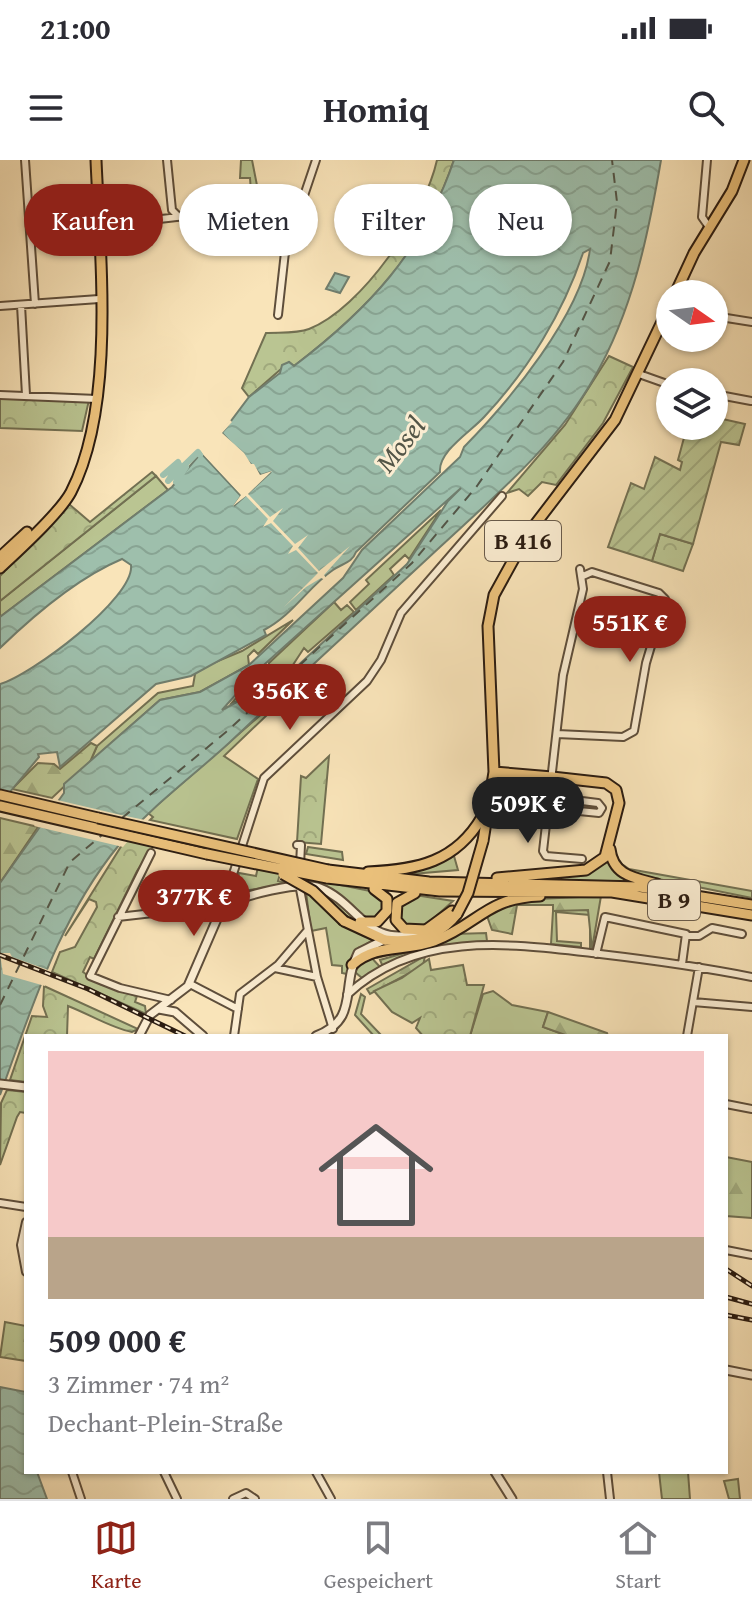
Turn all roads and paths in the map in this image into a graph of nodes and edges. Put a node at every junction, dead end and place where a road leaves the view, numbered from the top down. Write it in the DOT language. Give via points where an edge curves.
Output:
graph roads {
  1 [pos="25,160"];
  2 [pos="96,160"];
  3 [pos="167,160"];
  4 [pos="316,160"];
  5 [pos="707,160"];
  6 [pos="744,160"];
  7 [pos="97,184"];
  8 [pos="308,184"];
  9 [pos="178,216"];
  10 [pos="163,217"];
  11 [pos="709,227"];
  12 [pos="98,256"];
  13 [pos="285,256"];
  14 [pos="682,280"];
  15 [pos="99,299"];
  16 [pos="35,304"];
  17 [pos="21,305"];
  18 [pos="0,306"];
  19 [pos="278,315"];
  20 [pos="728,318"];
  21 [pos="752,322"];
  22 [pos="656,337"];
  23 [pos="639,374"];
  24 [pos="656,380"];
  25 [pos="0,395"];
  26 [pos="26,395"];
  27 [pos="728,397"];
  28 [pos="97,399"];
  29 [pos="751,401"];
  30 [pos="502,496"];
  31 [pos="64,501"];
  32 [pos="0,557"];
  33 [pos="0,568"];
  34 [pos="490,670"];
  35 [pos="557,734"];
  36 [pos="494,772"];
  37 [pos="552,777"];
  38 [pos="0,795"];
  39 [pos="550,797"];
  40 [pos="0,806"];
  41 [pos="549,808"];
  42 [pos="482,817"];
  43 [pos="480,840"];
  44 [pos="297,845"];
  45 [pos="610,847"];
  46 [pos="151,853"];
  47 [pos="582,859"];
  48 [pos="269,868"];
  49 [pos="348,873"];
  50 [pos="327,874"];
  51 [pos="479,883"];
  52 [pos="363,884"];
  53 [pos="300,887"];
  54 [pos="426,890"];
  55 [pos="595,892"];
  56 [pos="683,892"];
  57 [pos="223,905"];
  58 [pos="752,905"];
  59 [pos="454,912"];
  60 [pos="752,915"];
  61 [pos="118,917"];
  62 [pos="360,922"];
  63 [pos="426,930"];
  64 [pos="307,931"];
  65 [pos="742,934"];
  66 [pos="688,936"];
  67 [pos="385,940"];
  68 [pos="367,950"];
  69 [pos="596,954"];
  70 [pos="682,964"];
  71 [pos="699,967"];
  72 [pos="275,968"];
  73 [pos="351,969"];
  74 [pos="317,977"];
  75 [pos="752,977"];
  76 [pos="362,983"];
  77 [pos="190,984"];
  78 [pos="184,992"];
  79 [pos="347,995"];
  80 [pos="171,1000"];
  81 [pos="693,1002"];
  82 [pos="752,1007"];
  83 [pos="159,1009"];
  84 [pos="238,1009"];
  85 [pos="175,1012"];
  86 [pos="333,1029"];
  87 [pos="140,1034"];
  88 [pos="201,1034"];
  89 [pos="234,1034"];
  90 [pos="321,1034"];
  91 [pos="687,1034"];
  92 [pos="0,1084"];
  93 [pos="24,1087"];
  94 [pos="728,1104"];
  95 [pos="752,1109"];
  96 [pos="0,1203"];
  97 [pos="24,1207"];
  98 [pos="24,1231"];
  99 [pos="728,1250"];
  100 [pos="752,1255"];
  101 [pos="24,1261"];
  102 [pos="728,1370"];
  103 [pos="752,1375"];
  104 [pos="73,1474"];
  105 [pos="165,1474"];
  106 [pos="317,1474"];
  107 [pos="496,1474"];
  108 [pos="607,1474"];
  109 [pos="81,1499"];
  110 [pos="177,1499"];
  111 [pos="233,1499"];
  112 [pos="255,1499"];
  113 [pos="331,1499"];
  114 [pos="512,1499"];
  115 [pos="610,1499"];
  1 -- 16 [label="street"];
  2 -- 7 [label="main road"];
  3 -- 9 [label="street" via="172,210"];
  4 -- 8 [label="street"];
  5 -- 11 [label="street" via="702,217"];
  6 -- 11 [label="main road"];
  9 -- 10 [label="street"];
  11 -- 14 [label="main road"];
  12 -- 15 [label="main road"];
  13 -- 19 [label="street"];
  15 -- 16 [label="street"];
  15 -- 28 [label="main road"];
  16 -- 17 [label="street"];
  17 -- 18 [label="street"];
  17 -- 26 [label="street"];
  20 -- 21 [label="street"];
  22 -- 23 [label="main road, B 416"];
  23 -- 24 [label="street"];
  23 -- 34 [label="main road, B 416" via="607,432 500,578 488,619"];
  25 -- 26 [label="street"];
  26 -- 28 [label="street"];
  27 -- 29 [label="street"];
  28 -- 31 [label="main road" via="80,468"];
  30 -- 57 [label="street" via="401,613 367,681 264,778"];
  31 -- 32 [label="main road"];
  31 -- 33 [label="main road"];
  34 -- 36 [label="main road, B 416"];
  34 -- 42 [label="main road, B 416" via="489,768"];
  35 -- 35 [label="street" via="582,573 659,593 665,599 634,731 623,737"];
  35 -- 37 [label="street"];
  36 -- 37 [label="main road"];
  36 -- 43 [label="main road, B 416"];
  37 -- 39 [label="street"];
  37 -- 45 [label="main road" via="606,783 616,790 619,803"];
  38 -- 50 [label="main road, B 9, bridge"];
  39 -- 41 [label="street"];
  39 -- 41 [label="street" via="598,803 602,808 599,813"];
  40 -- 48 [label="main road, B 9, bridge"];
  41 -- 47 [label="street" via="544,855"];
  42 -- 43 [label="main road, B 416"];
  42 -- 49 [label="main road" via="461,846 434,863"];
  43 -- 59 [label="main road, B 416, bridge" via="468,893"];
  44 -- 53 [label="street"];
  45 -- 51 [label="main road" via="591,868"];
  45 -- 56 [label="main road" via="613,863 623,874"];
  46 -- 61 [label="street"];
  48 -- 50 [label="main road, B 9, bridge"];
  48 -- 67 [label="main road, bridge" via="308,888 344,921"];
  49 -- 50 [label="main road, B 9"];
  49 -- 51 [label="main road, B 9"];
  50 -- 52 [label="main road, B 9"];
  51 -- 56 [label="main road, B 9" via="563,882"];
  52 -- 54 [label="main road, B 9"];
  52 -- 62 [label="main road" via="383,894 388,907 381,920"];
  53 -- 57 [label="street" via="242,896"];
  53 -- 62 [label="street" via="327,892"];
  53 -- 64 [label="street"];
  54 -- 55 [label="main road, B 9"];
  54 -- 63 [label="main road" via="401,898 395,914 401,927"];
  55 -- 60 [label="main road, B 9"];
  55 -- 68 [label="main road" via="506,900 432,942"];
  56 -- 58 [label="main road, B 9"];
  57 -- 61 [label="street"];
  57 -- 77 [label="street"];
  59 -- 63 [label="main road"];
  59 -- 67 [label="main road" via="430,935"];
  61 -- 80 [label="street" via="90,976"];
  62 -- 63 [label="street" via="388,934"];
  64 -- 72 [label="street"];
  64 -- 74 [label="street"];
  65 -- 66 [label="street" via="712,928"];
  66 -- 69 [label="street" via="605,917"];
  66 -- 70 [label="street"];
  67 -- 68 [label="street"];
  68 -- 73 [label="main road"];
  69 -- 70 [label="street"];
  69 -- 76 [label="street" via="489,944 427,951"];
  70 -- 71 [label="street"];
  71 -- 75 [label="street"];
  71 -- 81 [label="street"];
  72 -- 74 [label="street"];
  72 -- 84 [label="street" via="243,990"];
  73 -- 76 [label="street"];
  73 -- 79 [label="street"];
  74 -- 86 [label="street"];
  76 -- 79 [label="street"];
  77 -- 78 [label="street"];
  77 -- 84 [label="street"];
  78 -- 80 [label="street"];
  78 -- 85 [label="street"];
  79 -- 86 [label="street" via="344,1016"];
  80 -- 83 [label="street"];
  81 -- 82 [label="street"];
  81 -- 91 [label="street"];
  83 -- 85 [label="street"];
  83 -- 87 [label="street"];
  84 -- 89 [label="street"];
  85 -- 88 [label="street"];
  86 -- 90 [label="street"];
  92 -- 93 [label="street"];
  94 -- 95 [label="street"];
  96 -- 97 [label="street"];
  98 -- 101 [label="street"];
  99 -- 100 [label="street"];
  102 -- 103 [label="street"];
  104 -- 109 [label="street"];
  105 -- 110 [label="street"];
  106 -- 113 [label="street"];
  107 -- 114 [label="street"];
  108 -- 115 [label="street"];
  111 -- 112 [label="street" via="246,1493"];
}
